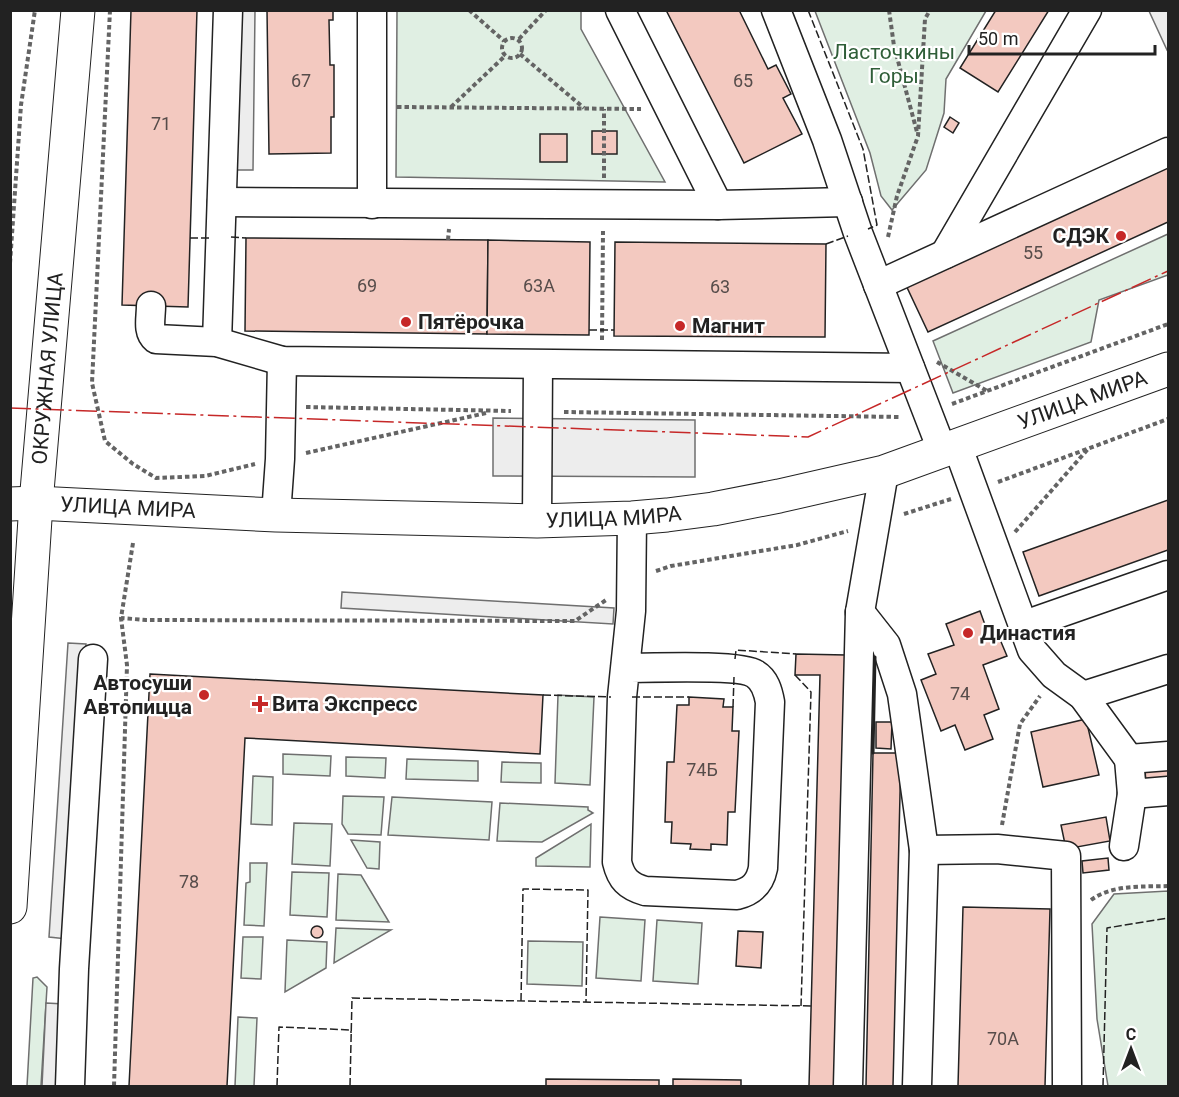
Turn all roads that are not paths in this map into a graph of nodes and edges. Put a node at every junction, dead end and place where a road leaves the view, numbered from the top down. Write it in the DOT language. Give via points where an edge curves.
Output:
graph roads {
  1 [pos="78,10"];
  2 [pos="228,10"];
  3 [pos="372,10"];
  4 [pos="620,10"];
  5 [pos="776,10"];
  6 [pos="1087,10"];
  7 [pos="1168,152"];
  8 [pos="222,202"];
  9 [pos="848,202"];
  10 [pos="372,204"];
  11 [pos="718,205"];
  12 [pos="945,254"];
  13 [pos="878,285"];
  14 [pos="151,306"];
  15 [pos="217,342"];
  16 [pos="282,361"];
  17 [pos="538,365"];
  18 [pos="910,368"];
  19 [pos="1168,369"];
  20 [pos="949,447"];
  21 [pos="884,471"];
  22 [pos="23,504"];
  23 [pos="276,515"];
  24 [pos="632,518"];
  25 [pos="537,520"];
  26 [pos="1168,575"];
  27 [pos="860,612"];
  28 [pos="1025,625"];
  29 [pos="93,659"];
  30 [pos="625,668"];
  31 [pos="1168,669"];
  32 [pos="1083,696"];
  33 [pos="1168,756"];
  34 [pos="1129,759"];
  35 [pos="1168,791"];
  36 [pos="1132,794"];
  37 [pos="1124,846"];
  38 [pos="924,850"];
  39 [pos="10,907"];
  40 [pos="70,1086"];
  41 [pos="848,1086"];
  42 [pos="917,1086"];
  43 [pos="1067,1086"];
  1 -- 22 [label="main road, ОКРУЖНАЯ УЛИЦА"];
  2 -- 8 [label="lane"];
  3 -- 10 [label="lane"];
  4 -- 11 [label="lane"];
  5 -- 9 [label="lane"];
  6 -- 12 [label="lane"];
  7 -- 12 [label="lane"];
  8 -- 10 [label="lane"];
  8 -- 15 [label="lane"];
  9 -- 11 [label="lane"];
  9 -- 13 [label="lane"];
  10 -- 11 [label="lane"];
  12 -- 13 [label="lane"];
  13 -- 18 [label="lane"];
  14 -- 15 [label="lane" via="150,330 156,339"];
  15 -- 16 [label="lane"];
  16 -- 17 [label="lane"];
  16 -- 23 [label="lane"];
  17 -- 18 [label="lane"];
  17 -- 25 [label="lane"];
  18 -- 20 [label="lane" via="928,412"];
  19 -- 20 [label="main road, УЛИЦА МИРА"];
  20 -- 21 [label="main road, УЛИЦА МИРА"];
  20 -- 28 [label="lane"];
  21 -- 24 [label="main road, УЛИЦА МИРА" via="713,509"];
  21 -- 27 [label="lane"];
  22 -- 23 [label="main road, УЛИЦА МИРА"];
  22 -- 39 [label="main road, ОКРУЖНАЯ УЛИЦА"];
  23 -- 25 [label="main road, УЛИЦА МИРА"];
  24 -- 25 [label="main road, УЛИЦА МИРА"];
  24 -- 30 [label="lane" via="631,611"];
  26 -- 28 [label="lane"];
  27 -- 38 [label="lane" via="886,645 902,694"];
  27 -- 41 [label="lane"];
  28 -- 32 [label="lane" via="1032,650 1054,675"];
  29 -- 40 [label="lane"];
  30 -- 30 [label="lane" via="619,873 634,888 645,891 737,896 746,893 755,887 763,868 771,702 764,682 755,674 734,669"];
  31 -- 32 [label="lane"];
  32 -- 34 [label="lane"];
  33 -- 34 [label="lane"];
  34 -- 36 [label="lane"];
  35 -- 36 [label="lane"];
  36 -- 37 [label="lane"];
  38 -- 42 [label="lane"];
  38 -- 43 [label="lane" via="997,849 1066,856"];
}
